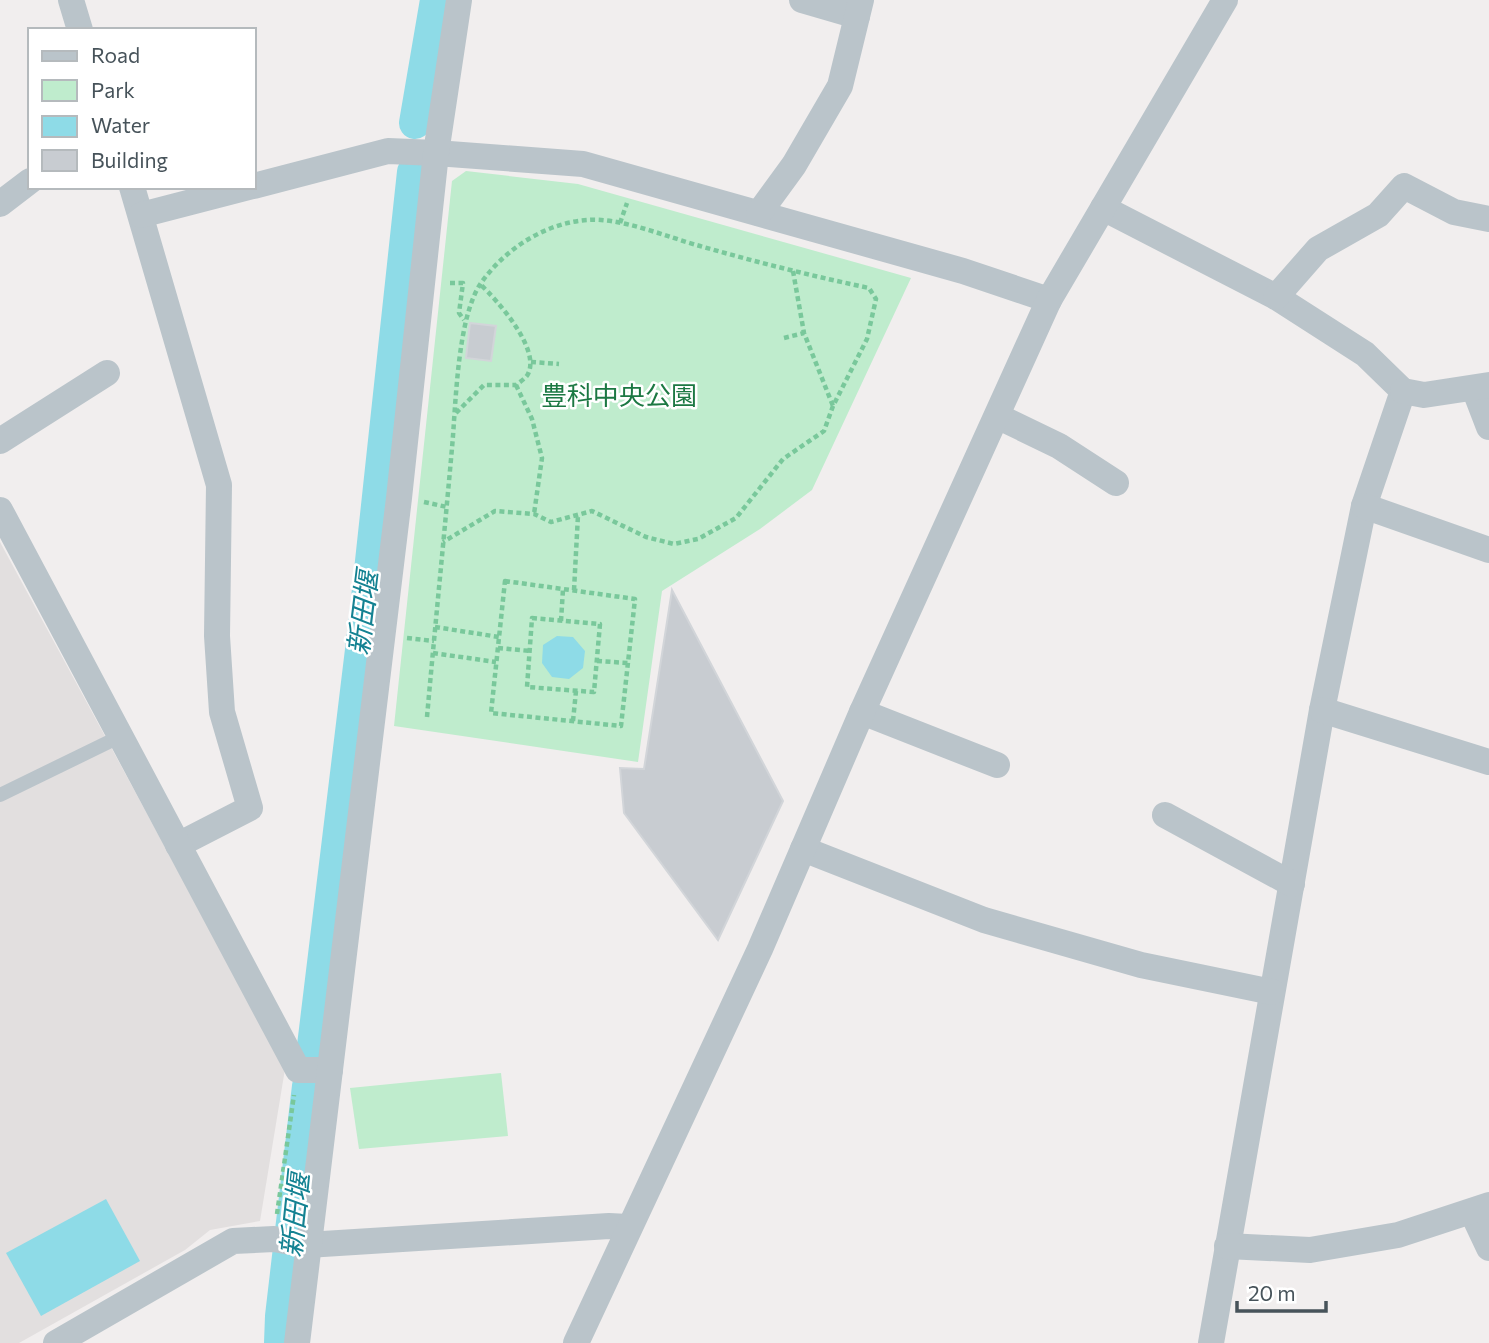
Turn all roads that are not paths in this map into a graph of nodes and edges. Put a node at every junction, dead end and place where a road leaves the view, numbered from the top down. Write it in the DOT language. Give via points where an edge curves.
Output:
graph roads {
  1 [pos="71,0"];
  2 [pos="459,0"];
  3 [pos="802,0"];
  4 [pos="1225,0"];
  5 [pos="859,8"];
  6 [pos="79,28"];
  7 [pos="436,153"];
  8 [pos="28,183"];
  9 [pos="256,186"];
  10 [pos="133,189"];
  11 [pos="243,189"];
  12 [pos="0,204"];
  13 [pos="1102,208"];
  14 [pos="759,214"];
  15 [pos="141,215"];
  16 [pos="1489,219"];
  17 [pos="1276,298"];
  18 [pos="1049,300"];
  19 [pos="107,373"];
  20 [pos="1481,387"];
  21 [pos="1403,391"];
  22 [pos="997,416"];
  23 [pos="1489,427"];
  24 [pos="0,441"];
  25 [pos="1116,482"];
  26 [pos="1364,506"];
  27 [pos="0,510"];
  28 [pos="1489,550"];
  29 [pos="1322,710"];
  30 [pos="862,712"];
  31 [pos="121,736"];
  32 [pos="1489,762"];
  33 [pos="997,765"];
  34 [pos="0,796"];
  35 [pos="1165,815"];
  36 [pos="178,845"];
  37 [pos="803,849"];
  38 [pos="1292,884"];
  39 [pos="1272,992"];
  40 [pos="330,1070"];
  41 [pos="1481,1208"];
  42 [pos="628,1227"];
  43 [pos="289,1242"];
  44 [pos="1227,1246"];
  45 [pos="1489,1248"];
  46 [pos="56,1343"];
  47 [pos="297,1343"];
  48 [pos="576,1343"];
  49 [pos="1211,1343"];
  1 -- 6 [label="street"];
  2 -- 7 [label="street"];
  3 -- 5 [label="street"];
  4 -- 13 [label="street"];
  5 -- 14 [label="street" via="839,86"];
  7 -- 9 [label="street" via="388,151"];
  7 -- 14 [label="street" via="583,164"];
  7 -- 40 [label="street"];
  8 -- 12 [label="street"];
  10 -- 15 [label="street"];
  11 -- 15 [label="street"];
  13 -- 17 [label="street"];
  13 -- 18 [label="street"];
  14 -- 18 [label="street"];
  15 -- 36 [label="street" via="219,485 217,636 222,712 250,808"];
  16 -- 17 [label="street" via="1454,212 1404,186 1378,215 1318,249"];
  17 -- 21 [label="street" via="1365,354"];
  18 -- 22 [label="street"];
  19 -- 24 [label="street"];
  20 -- 21 [label="street" via="1424,395"];
  20 -- 23 [label="street"];
  21 -- 26 [label="street"];
  22 -- 25 [label="street" via="1059,446"];
  22 -- 30 [label="street"];
  26 -- 28 [label="street"];
  26 -- 29 [label="street"];
  27 -- 31 [label="street"];
  29 -- 32 [label="street"];
  29 -- 38 [label="street"];
  30 -- 33 [label="street"];
  30 -- 37 [label="street"];
  31 -- 34 [label="lane"];
  31 -- 36 [label="street"];
  35 -- 38 [label="street"];
  36 -- 40 [label="street" via="298,1070"];
  37 -- 39 [label="street" via="984,920 1141,965"];
  37 -- 42 [label="street"];
  38 -- 39 [label="street"];
  39 -- 44 [label="street"];
  40 -- 43 [label="street"];
  41 -- 44 [label="street" via="1398,1236 1310,1250"];
  41 -- 45 [label="street"];
  42 -- 43 [label="street"];
  42 -- 48 [label="street"];
  43 -- 46 [label="street" via="233,1241"];
  43 -- 47 [label="street"];
  44 -- 49 [label="street"];
}
